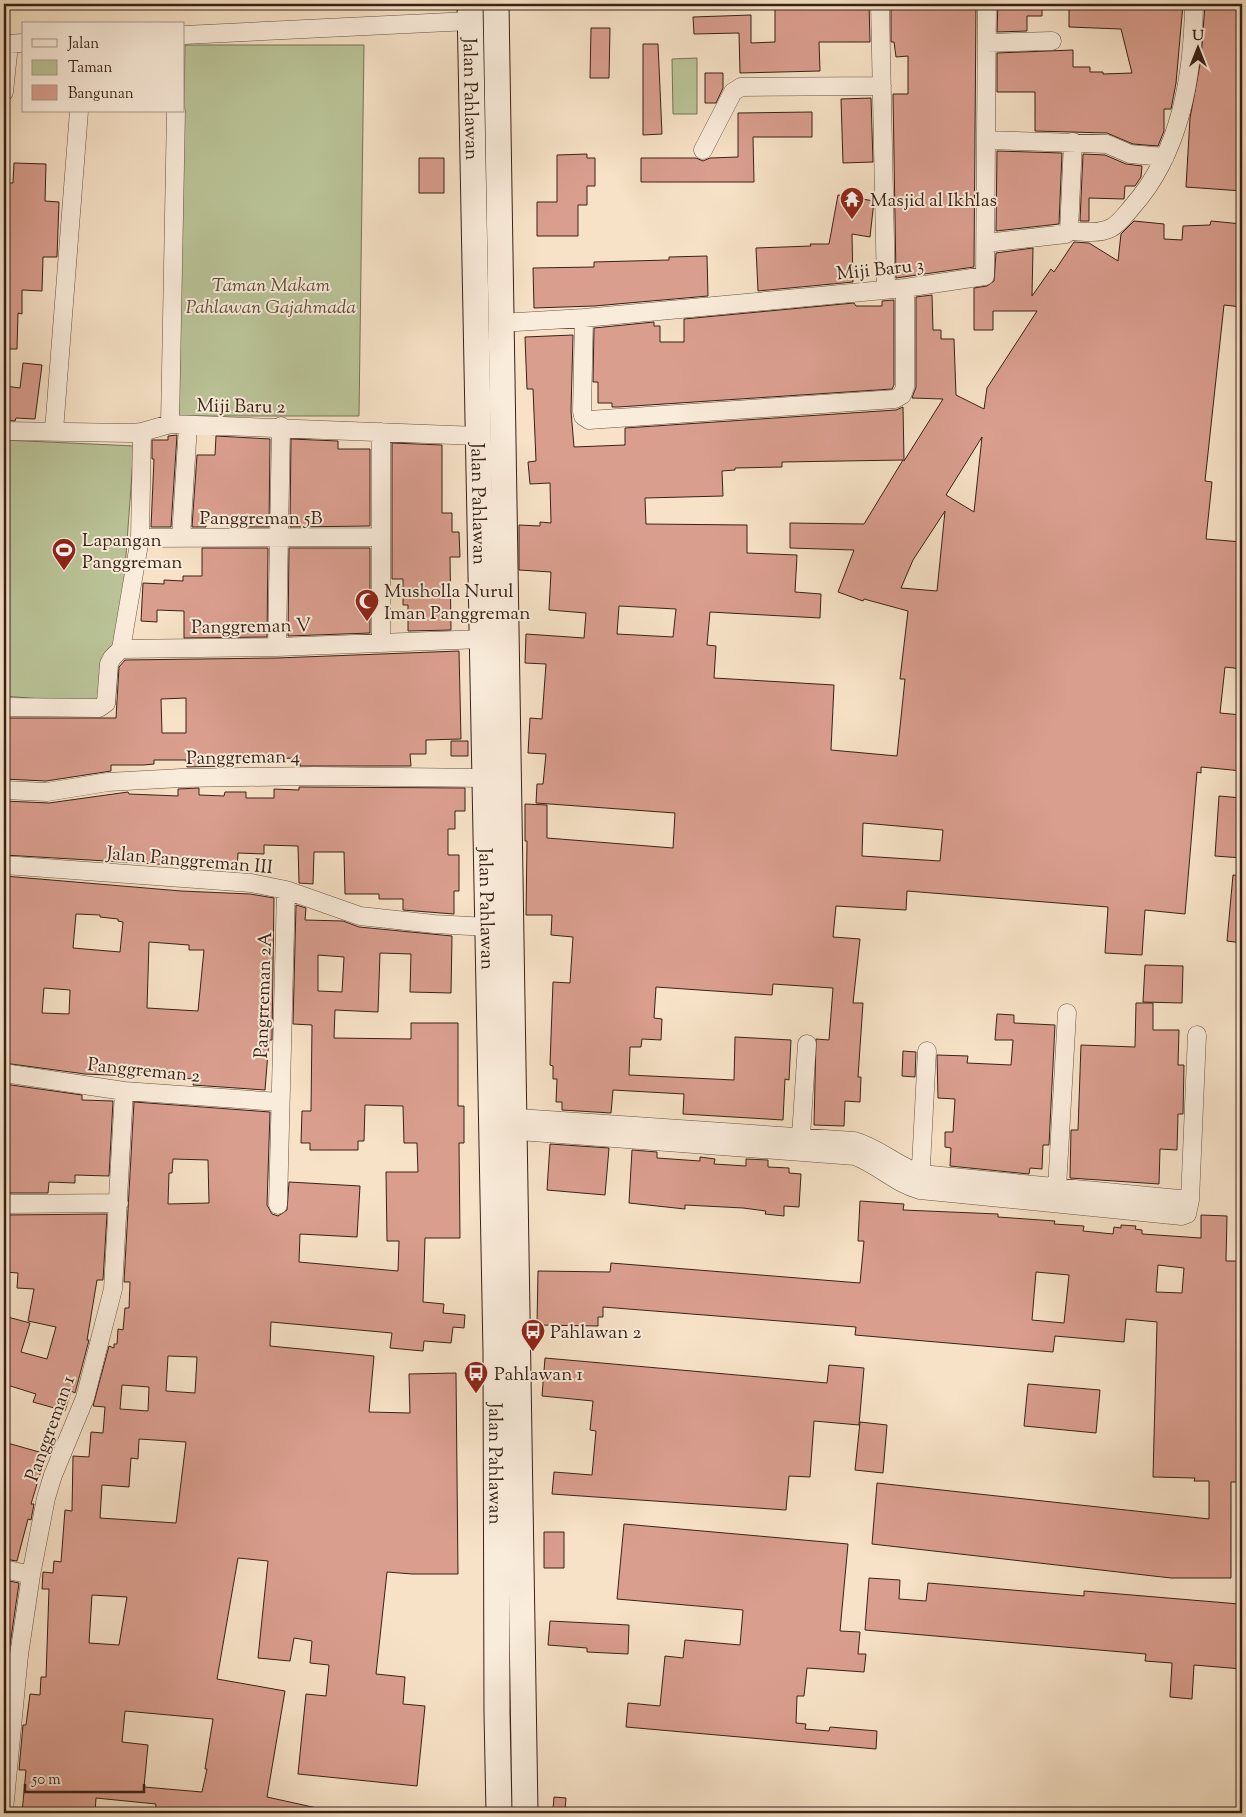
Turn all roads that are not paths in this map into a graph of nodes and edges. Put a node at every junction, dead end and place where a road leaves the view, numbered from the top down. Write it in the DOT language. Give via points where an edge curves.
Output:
graph roads {
  1 [pos="880,4"];
  2 [pos="987,4"];
  3 [pos="1194,4"];
  4 [pos="496,5"];
  5 [pos="470,11"];
  6 [pos="185,35"];
  7 [pos="1052,41"];
  8 [pos="12,43"];
  9 [pos="987,43"];
  10 [pos="882,86"];
  11 [pos="4,92"];
  12 [pos="79,112"];
  13 [pos="176,112"];
  14 [pos="987,140"];
  15 [pos="1071,142"];
  16 [pos="703,150"];
  17 [pos="1166,156"];
  18 [pos="1070,231"];
  19 [pos="986,243"];
  20 [pos="905,288"];
  21 [pos="886,289"];
  22 [pos="584,318"];
  23 [pos="505,323"];
  24 [pos="170,424"];
  25 [pos="188,425"];
  26 [pos="280,426"];
  27 [pos="4,430"];
  28 [pos="54,431"];
  29 [pos="142,432"];
  30 [pos="381,432"];
  31 [pos="478,436"];
  32 [pos="382,537"];
  33 [pos="140,538"];
  34 [pos="181,538"];
  35 [pos="279,538"];
  36 [pos="482,638"];
  37 [pos="381,643"];
  38 [pos="277,647"];
  39 [pos="122,649"];
  40 [pos="4,707"];
  41 [pos="485,778"];
  42 [pos="4,790"];
  43 [pos="497,819"];
  44 [pos="4,865"];
  45 [pos="286,890"];
  46 [pos="488,927"];
  47 [pos="1067,1013"];
  48 [pos="1197,1035"];
  49 [pos="807,1044"];
  50 [pos="927,1051"];
  51 [pos="4,1073"];
  52 [pos="124,1091"];
  53 [pos="280,1102"];
  54 [pos="503,1124"];
  55 [pos="801,1136"];
  56 [pos="921,1182"];
  57 [pos="1057,1188"];
  58 [pos="1190,1200"];
  59 [pos="119,1202"];
  60 [pos="4,1204"];
  61 [pos="278,1205"];
  62 [pos="507,1352"];
  63 [pos="4,1569"];
  64 [pos="31,1575"];
  65 [pos="4,1810"];
  66 [pos="499,1813"];
  67 [pos="525,1813"];
  1 -- 10 [label="street"];
  2 -- 9 [label="street, Miji Baru 3"];
  3 -- 17 [label="street" via="1182,107"];
  4 -- 23 [label="main road, Jalan Pahlawan"];
  5 -- 6 [label="street"];
  5 -- 31 [label="main road, Jalan Pahlawan"];
  7 -- 9 [label="street"];
  8 -- 11 [label="street"];
  9 -- 14 [label="street, Miji Baru 3"];
  10 -- 16 [label="street" via="741,87 733,92"];
  10 -- 21 [label="street"];
  12 -- 28 [label="street"];
  13 -- 24 [label="street"];
  14 -- 15 [label="street"];
  14 -- 19 [label="street, Miji Baru 3"];
  15 -- 17 [label="street" via="1107,144 1140,156"];
  15 -- 18 [label="street"];
  17 -- 18 [label="street" via="1139,200 1114,226 1102,232"];
  18 -- 19 [label="street"];
  19 -- 20 [label="street, Miji Baru 3" via="986,272 982,277"];
  20 -- 21 [label="street, Miji Baru 3"];
  20 -- 22 [label="street" via="905,388 895,399 589,420 583,416 582,410"];
  21 -- 22 [label="street, Miji Baru 3"];
  22 -- 23 [label="street, Miji Baru 3"];
  23 -- 43 [label="main road, Jalan Pahlawan"];
  24 -- 25 [label="street, Miji Baru 2"];
  24 -- 29 [label="street, Miji Baru 2"];
  25 -- 26 [label="street, Miji Baru 2"];
  25 -- 34 [label="street"];
  26 -- 30 [label="street, Miji Baru 2"];
  26 -- 35 [label="street"];
  27 -- 28 [label="street, Miji Baru 2"];
  28 -- 29 [label="street, Miji Baru 2"];
  29 -- 33 [label="street"];
  30 -- 31 [label="street, Miji Baru 2"];
  30 -- 32 [label="street"];
  31 -- 36 [label="main road, Jalan Pahlawan"];
  32 -- 35 [label="street, Panggreman 5B"];
  32 -- 37 [label="street"];
  33 -- 34 [label="street, Panggreman 5B"];
  33 -- 39 [label="street"];
  34 -- 35 [label="street, Panggreman 5B"];
  35 -- 38 [label="street"];
  36 -- 37 [label="street, Panggreman V"];
  36 -- 41 [label="main road, Jalan Pahlawan"];
  37 -- 38 [label="street, Panggreman V"];
  38 -- 39 [label="street, Panggreman V"];
  39 -- 40 [label="street" via="110,660 107,700 103,706"];
  41 -- 42 [label="street, Panggreman 4" via="181,778 108,782 47,792"];
  41 -- 43 [label="main road, Jalan Pahlawan"];
  43 -- 46 [label="main road, Jalan Pahlawan"];
  43 -- 54 [label="main road, Jalan Pahlawan"];
  44 -- 45 [label="street, Jalan Panggreman III" via="251,883"];
  45 -- 46 [label="street, Jalan Panggreman III" via="360,916"];
  45 -- 53 [label="street, Pangrreman 2A"];
  46 -- 54 [label="main road, Jalan Pahlawan"];
  47 -- 57 [label="street"];
  48 -- 58 [label="street"];
  49 -- 55 [label="street"];
  50 -- 56 [label="street"];
  51 -- 52 [label="street, Panggreman 2"];
  52 -- 53 [label="street, Panggreman 2"];
  52 -- 59 [label="street, Panggreman 1"];
  53 -- 61 [label="street, Pangrreman 2A"];
  54 -- 55 [label="street"];
  54 -- 56 [label="street" via="855,1156 902,1185"];
  54 -- 62 [label="main road, Jalan Pahlawan"];
  55 -- 56 [label="street" via="864,1144 904,1167"];
  56 -- 57 [label="street"];
  56 -- 58 [label="street" via="1182,1216 1187,1214"];
  57 -- 58 [label="street"];
  59 -- 60 [label="street"];
  59 -- 64 [label="street, Panggreman 1" via="113,1289 107,1318 85,1398 48,1490"];
  62 -- 66 [label="main road, Jalan Pahlawan" via="497,1713"];
  62 -- 67 [label="main road, Jalan Pahlawan"];
  63 -- 64 [label="street"];
  64 -- 65 [label="street, Panggreman 1" via="19,1655"];
}
